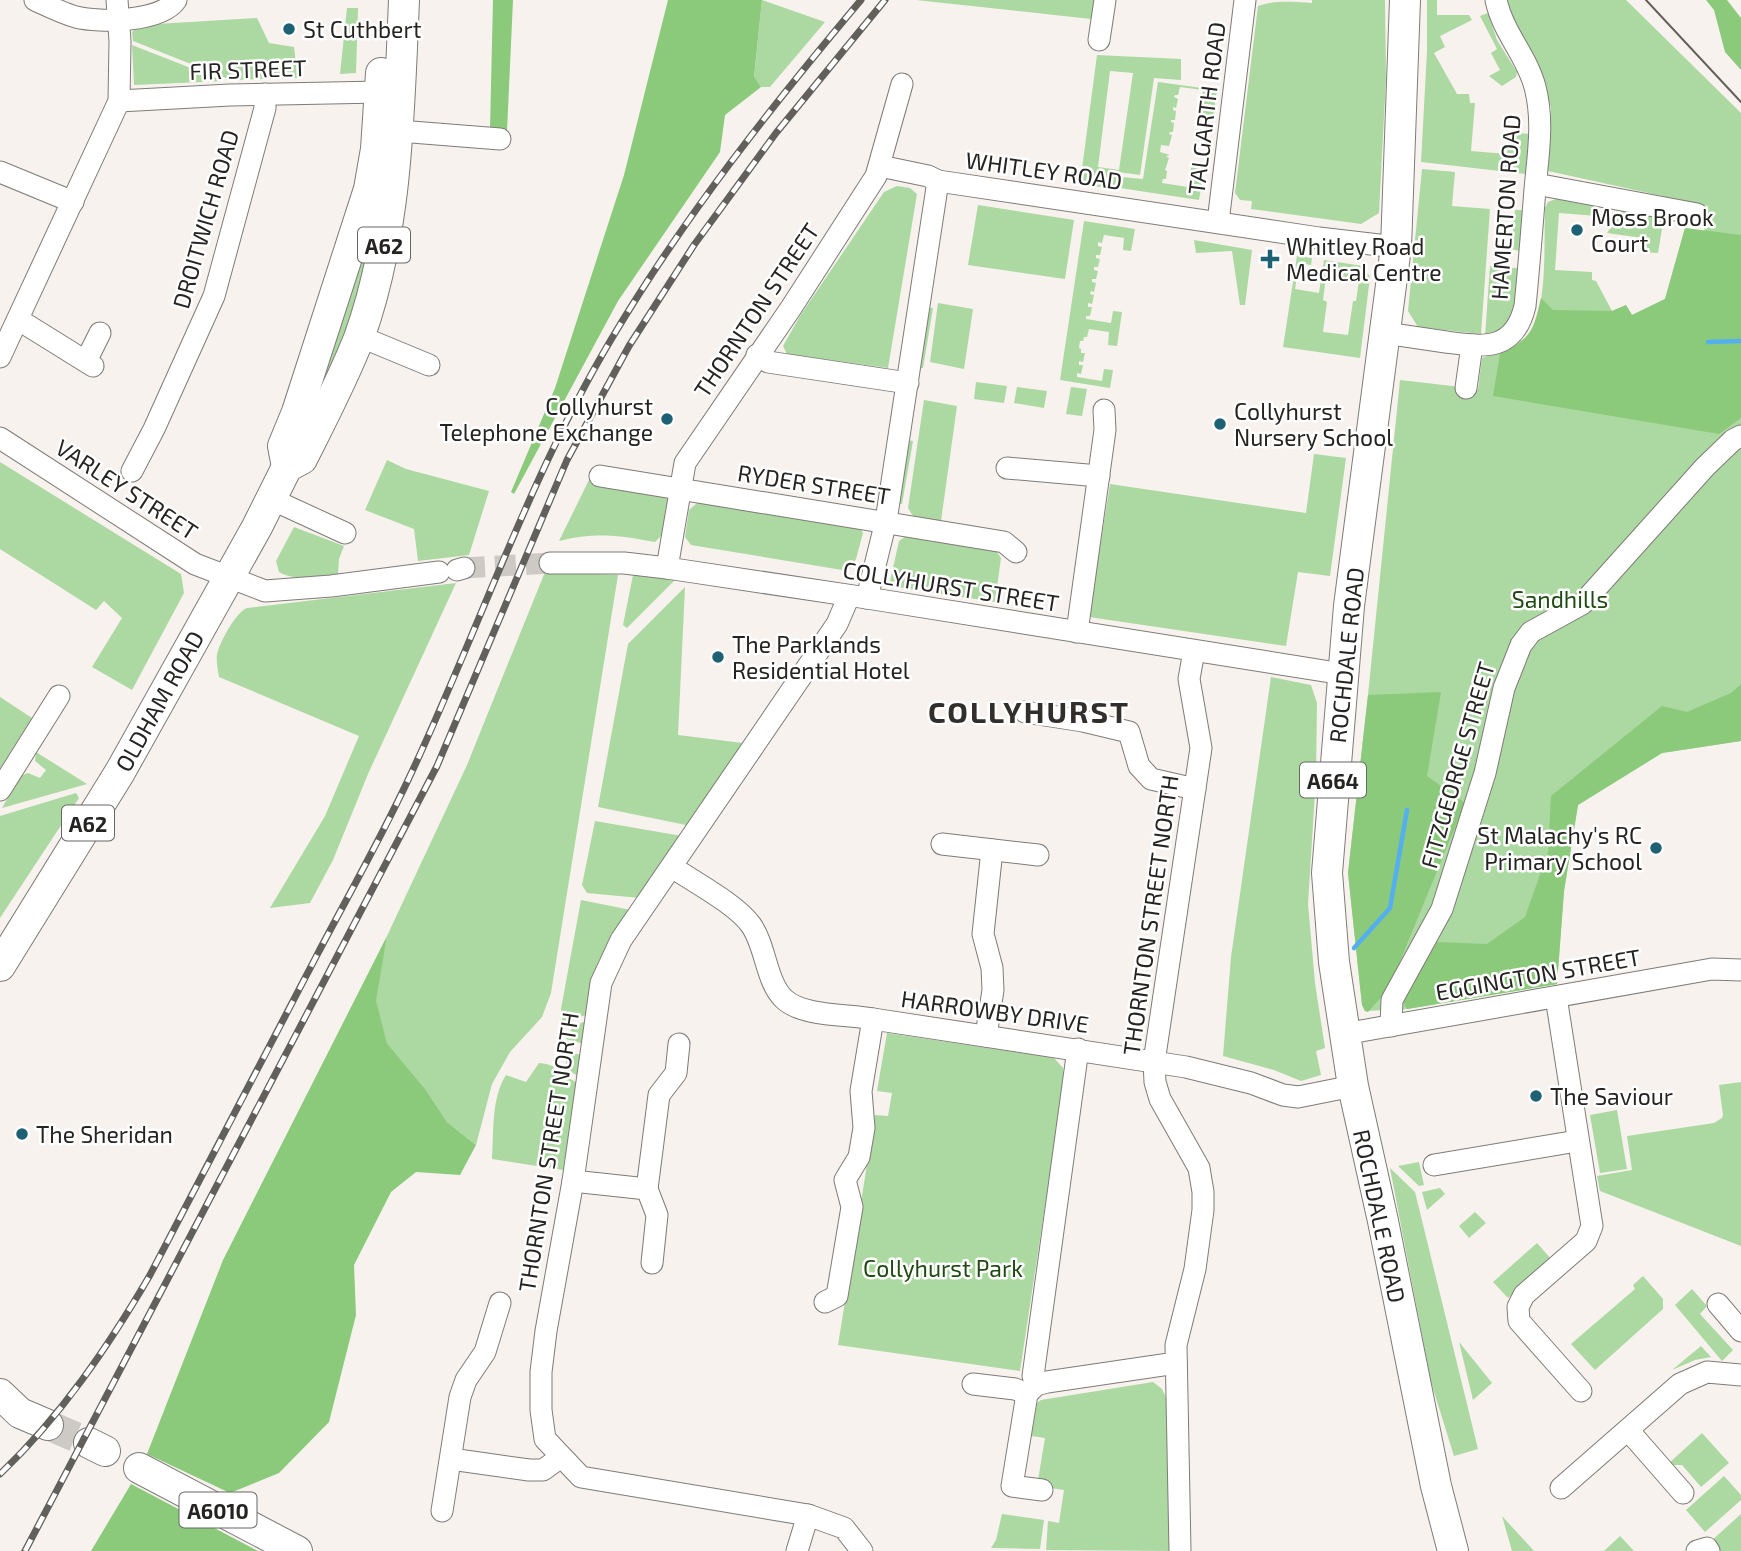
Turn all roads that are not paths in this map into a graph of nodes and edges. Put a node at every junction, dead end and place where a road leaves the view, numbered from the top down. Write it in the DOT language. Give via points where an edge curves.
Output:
graph roads {
  1 [pos="35,0"];
  2 [pos="176,0"];
  3 [pos="383,0"];
  4 [pos="404,0"];
  5 [pos="1105,0"];
  6 [pos="1245,0"];
  7 [pos="1405,0"];
  8 [pos="1496,0"];
  9 [pos="118,9"];
  10 [pos="1099,40"];
  11 [pos="902,84"];
  12 [pos="380,92"];
  13 [pos="265,94"];
  14 [pos="119,101"];
  15 [pos="399,131"];
  16 [pos="500,139"];
  17 [pos="880,166"];
  18 [pos="0,172"];
  19 [pos="938,181"];
  20 [pos="1536,184"];
  21 [pos="72,202"];
  22 [pos="1697,214"];
  23 [pos="1218,222"];
  24 [pos="1396,247"];
  25 [pos="19,320"];
  26 [pos="100,332"];
  27 [pos="1385,333"];
  28 [pos="359,336"];
  29 [pos="1472,345"];
  30 [pos="757,355"];
  31 [pos="0,357"];
  32 [pos="429,365"];
  33 [pos="908,383"];
  34 [pos="1466,387"];
  35 [pos="1104,410"];
  36 [pos="1741,436"];
  37 [pos="0,438"];
  38 [pos="288,467"];
  39 [pos="1007,468"];
  40 [pos="132,471"];
  41 [pos="600,476"];
  42 [pos="1099,476"];
  43 [pos="680,489"];
  44 [pos="271,499"];
  45 [pos="886,521"];
  46 [pos="345,533"];
  47 [pos="1016,552"];
  48 [pos="550,563"];
  49 [pos="667,568"];
  50 [pos="453,570"];
  51 [pos="229,576"];
  52 [pos="858,597"];
  53 [pos="1077,632"];
  54 [pos="1194,651"];
  55 [pos="1343,674"];
  56 [pos="59,696"];
  57 [pos="1025,712"];
  58 [pos="1195,789"];
  59 [pos="0,790"];
  60 [pos="942,844"];
  61 [pos="992,850"];
  62 [pos="1038,855"];
  63 [pos="672,867"];
  64 [pos="0,966"];
  65 [pos="1741,970"];
  66 [pos="1556,997"];
  67 [pos="873,1020"];
  68 [pos="1391,1026"];
  69 [pos="1344,1034"];
  70 [pos="986,1036"];
  71 [pos="679,1044"];
  72 [pos="1078,1049"];
  73 [pos="1154,1062"];
  74 [pos="1353,1086"];
  75 [pos="1577,1141"];
  76 [pos="1434,1165"];
  77 [pos="573,1181"];
  78 [pos="647,1189"];
  79 [pos="652,1263"];
  80 [pos="825,1302"];
  81 [pos="500,1303"];
  82 [pos="1718,1304"];
  83 [pos="1741,1331"];
  84 [pos="1177,1363"];
  85 [pos="1741,1375"];
  86 [pos="973,1384"];
  87 [pos="1031,1389"];
  88 [pos="1581,1391"];
  89 [pos="7,1407"];
  90 [pos="48,1425"];
  91 [pos="1628,1430"];
  92 [pos="561,1457"];
  93 [pos="451,1459"];
  94 [pos="139,1468"];
  95 [pos="1562,1488"];
  96 [pos="1042,1490"];
  97 [pos="1683,1493"];
  98 [pos="442,1511"];
  99 [pos="808,1515"];
  100 [pos="297,1551"];
  101 [pos="797,1551"];
  102 [pos="862,1551"];
  103 [pos="1180,1551"];
  104 [pos="1453,1551"];
  105 [pos="1697,1551"];
  106 [pos="1709,1551"];
  1 -- 9 [label="street" via="75,17"];
  2 -- 9 [label="street" via="159,13"];
  3 -- 12 [label="highway, OLDHAM ROAD / A62"];
  4 -- 15 [label="highway, OLDHAM ROAD / A62"];
  5 -- 10 [label="street"];
  6 -- 23 [label="street, TALGARTH ROAD"];
  7 -- 24 [label="highway, ROCHDALE ROAD / A664"];
  8 -- 20 [label="street, HAMERTON ROAD" via="1504,27 1535,86 1540,112"];
  9 -- 14 [label="street"];
  11 -- 17 [label="street, THORNTON STREET"];
  12 -- 13 [label="street, FIR STREET"];
  12 -- 38 [label="highway, OLDHAM ROAD / A62" via="369,189 283,446"];
  13 -- 14 [label="street, FIR STREET"];
  13 -- 40 [label="street, DROITWICH ROAD" via="214,296"];
  14 -- 21 [label="street"];
  15 -- 16 [label="street"];
  15 -- 28 [label="highway, OLDHAM ROAD / A62" via="390,213"];
  17 -- 19 [label="street"];
  17 -- 30 [label="street, THORNTON STREET"];
  18 -- 21 [label="street"];
  19 -- 23 [label="street, WHITLEY ROAD"];
  19 -- 33 [label="street, WHITLEY ROAD"];
  20 -- 22 [label="street" via="1671,217"];
  20 -- 29 [label="street, HAMERTON ROAD" via="1522,322 1499,343"];
  21 -- 25 [label="street"];
  23 -- 24 [label="street, WHITLEY ROAD"];
  24 -- 27 [label="highway, ROCHDALE ROAD / A664"];
  25 -- 26 [label="street" via="90,363"];
  25 -- 31 [label="street"];
  27 -- 29 [label="street, HAMERTON ROAD"];
  27 -- 55 [label="highway, ROCHDALE ROAD / A664"];
  28 -- 32 [label="street"];
  28 -- 38 [label="highway, OLDHAM ROAD / A62" via="302,459"];
  29 -- 34 [label="street"];
  30 -- 33 [label="street" via="768,362"];
  30 -- 43 [label="street, THORNTON STREET" via="685,463"];
  33 -- 45 [label="street, WHITLEY ROAD"];
  35 -- 42 [label="street"];
  36 -- 68 [label="street, FITZGEORGE STREET" via="1705,467 1582,604 1531,632 1521,645 1504,688 1485,773 1442,908 1392,1000"];
  37 -- 51 [label="street, VARLEY STREET" via="187,559"];
  38 -- 44 [label="highway, OLDHAM ROAD / A62"];
  39 -- 42 [label="street"];
  41 -- 43 [label="street, RYDER STREET"];
  42 -- 53 [label="street"];
  43 -- 45 [label="street, RYDER STREET"];
  43 -- 49 [label="street, THORNTON STREET"];
  44 -- 46 [label="street"];
  44 -- 51 [label="highway, OLDHAM ROAD / A62"];
  45 -- 47 [label="street, RYDER STREET" via="1004,542"];
  45 -- 52 [label="street, WHITLEY ROAD"];
  48 -- 49 [label="street, COLLYHURST STREET"];
  49 -- 52 [label="street, COLLYHURST STREET"];
  50 -- 51 [label="street" via="276,591"];
  51 -- 64 [label="highway, OLDHAM ROAD / A62" via="120,772"];
  52 -- 53 [label="street, COLLYHURST STREET"];
  52 -- 63 [label="street, THORNTON STREET NORTH"];
  53 -- 54 [label="street, COLLYHURST STREET"];
  54 -- 55 [label="street, COLLYHURST STREET"];
  54 -- 58 [label="street, THORNTON STREET NORTH" via="1189,679 1201,748"];
  55 -- 69 [label="highway, ROCHDALE ROAD / A664" via="1327,873"];
  56 -- 59 [label="street"];
  57 -- 58 [label="street" via="1129,732 1139,765 1150,779"];
  58 -- 73 [label="street, THORNTON STREET NORTH"];
  60 -- 61 [label="street"];
  61 -- 62 [label="street"];
  61 -- 70 [label="street" via="982,934 992,968"];
  63 -- 67 [label="street" via="751,925 784,999 813,1011"];
  63 -- 77 [label="street, THORNTON STREET NORTH" via="621,940 601,983"];
  65 -- 66 [label="street, EGGINGTON STREET" via="1712,969"];
  66 -- 68 [label="street, EGGINGTON STREET"];
  66 -- 75 [label="street"];
  67 -- 70 [label="street, HARROWBY DRIVE"];
  67 -- 80 [label="street, HARROWBY DRIVE" via="860,1100 864,1128 859,1157 845,1180 852,1206 845,1256 837,1296"];
  68 -- 69 [label="street, EGGINGTON STREET"];
  69 -- 74 [label="highway, ROCHDALE ROAD / A664"];
  70 -- 72 [label="street, HARROWBY DRIVE"];
  71 -- 78 [label="street" via="676,1073 659,1095"];
  72 -- 73 [label="street, HARROWBY DRIVE"];
  72 -- 87 [label="street"];
  73 -- 74 [label="street, HARROWBY DRIVE" via="1227,1076 1298,1097"];
  73 -- 84 [label="street, THORNTON STREET NORTH" via="1160,1099 1199,1168 1203,1192 1195,1269 1176,1345"];
  74 -- 104 [label="highway, ROCHDALE ROAD / A664"];
  75 -- 76 [label="street"];
  75 -- 88 [label="street" via="1592,1226 1586,1241 1524,1295 1518,1307 1519,1321"];
  77 -- 78 [label="street"];
  77 -- 92 [label="street, THORNTON STREET NORTH" via="541,1372 545,1439"];
  78 -- 79 [label="street" via="657,1214"];
  81 -- 93 [label="street" via="485,1352 460,1398"];
  82 -- 83 [label="street"];
  84 -- 87 [label="street"];
  84 -- 103 [label="street, THORNTON STREET NORTH"];
  85 -- 91 [label="street" via="1707,1372 1680,1384"];
  86 -- 87 [label="street"];
  87 -- 96 [label="street" via="1012,1486"];
  89 -- 90 [label="highway"];
  91 -- 95 [label="street"];
  91 -- 97 [label="street"];
  92 -- 93 [label="street" via="543,1470"];
  92 -- 99 [label="street, THORNTON STREET NORTH" via="580,1477"];
  93 -- 98 [label="street"];
  94 -- 100 [label="highway, A6010"];
  99 -- 101 [label="street"];
  99 -- 102 [label="street, THORNTON STREET NORTH" via="844,1528"];
  105 -- 106 [label="street"];
}
